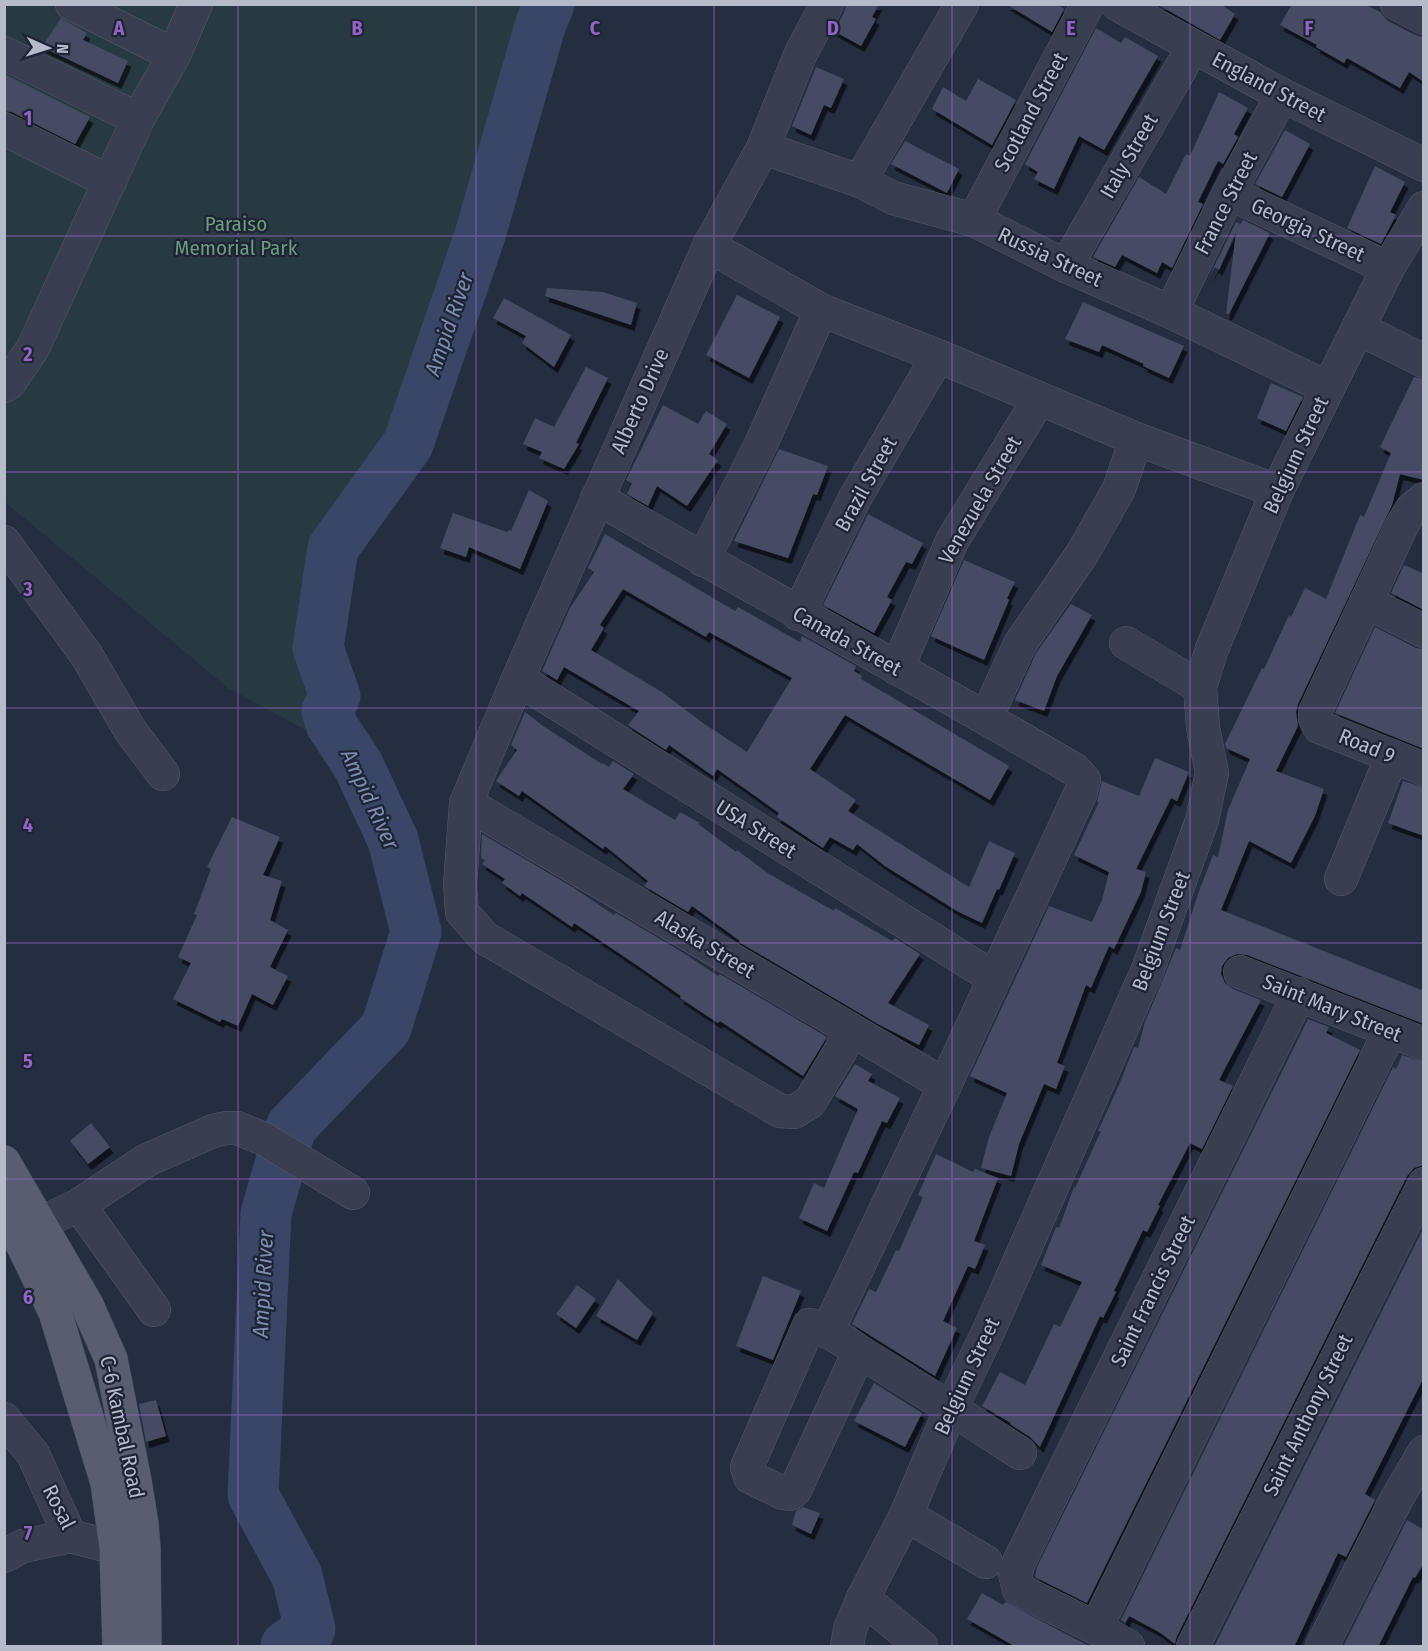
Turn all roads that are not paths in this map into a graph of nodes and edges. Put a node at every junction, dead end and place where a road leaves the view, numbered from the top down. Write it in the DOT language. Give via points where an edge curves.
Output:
graph roads {
  1 [pos="72,4"];
  2 [pos="196,4"];
  3 [pos="827,4"];
  4 [pos="962,4"];
  5 [pos="1088,4"];
  6 [pos="1117,4"];
  7 [pos="1397,4"];
  8 [pos="1424,18"];
  9 [pos="1193,47"];
  10 [pos="4,53"];
  11 [pos="174,55"];
  12 [pos="1282,95"];
  13 [pos="138,119"];
  14 [pos="4,129"];
  15 [pos="764,147"];
  16 [pos="1424,165"];
  17 [pos="860,181"];
  18 [pos="110,182"];
  19 [pos="1229,193"];
  20 [pos="1424,208"];
  21 [pos="974,220"];
  22 [pos="709,246"];
  23 [pos="1065,266"];
  24 [pos="1388,268"];
  25 [pos="821,310"];
  26 [pos="1171,312"];
  27 [pos="1358,328"];
  28 [pos="938,356"];
  29 [pos="1424,361"];
  30 [pos="4,386"];
  31 [pos="1328,387"];
  32 [pos="1039,399"];
  33 [pos="1136,439"];
  34 [pos="1277,491"];
  35 [pos="597,498"];
  36 [pos="1424,499"];
  37 [pos="4,542"];
  38 [pos="703,560"];
  39 [pos="1366,602"];
  40 [pos="798,614"];
  41 [pos="1424,631"];
  42 [pos="1126,643"];
  43 [pos="897,669"];
  44 [pos="518,679"];
  45 [pos="1200,687"];
  46 [pos="986,718"];
  47 [pos="1392,756"];
  48 [pos="1424,769"];
  49 [pos="163,774"];
  50 [pos="466,803"];
  51 [pos="1341,879"];
  52 [pos="1240,972"];
  53 [pos="994,978"];
  54 [pos="1299,994"];
  55 [pos="1390,1030"];
  56 [pos="852,1031"];
  57 [pos="1424,1044"];
  58 [pos="945,1085"];
  59 [pos="4,1162"];
  60 [pos="1424,1184"];
  61 [pos="348,1191"];
  62 [pos="79,1205"];
  63 [pos="4,1215"];
  64 [pos="41,1223"];
  65 [pos="154,1310"];
  66 [pos="827,1332"];
  67 [pos="859,1352"];
  68 [pos="951,1409"];
  69 [pos="4,1419"];
  70 [pos="1424,1452"];
  71 [pos="1020,1453"];
  72 [pos="906,1515"];
  73 [pos="70,1536"];
  74 [pos="130,1548"];
  75 [pos="4,1556"];
  76 [pos="986,1562"];
  77 [pos="863,1598"];
  78 [pos="1096,1628"];
  79 [pos="119,1647"];
  80 [pos="145,1647"];
  81 [pos="847,1647"];
  82 [pos="921,1647"];
  83 [pos="1128,1647"];
  84 [pos="1193,1647"];
  85 [pos="1322,1647"];
  1 -- 11 [label="street"];
  2 -- 11 [label="street"];
  3 -- 15 [label="street, Alberto Drive" via="801,53"];
  4 -- 17 [label="street"];
  5 -- 21 [label="street, Scotland Street"];
  6 -- 9 [label="street, England Street"];
  7 -- 8 [label="street"];
  9 -- 12 [label="street, England Street"];
  9 -- 23 [label="street, Italy Street"];
  10 -- 13 [label="street"];
  11 -- 13 [label="street"];
  12 -- 16 [label="street, England Street"];
  12 -- 19 [label="street, France Street"];
  13 -- 18 [label="street"];
  14 -- 18 [label="street"];
  15 -- 17 [label="street, Russia Street"];
  15 -- 22 [label="street, Alberto Drive"];
  17 -- 21 [label="street, Russia Street" via="893,198"];
  18 -- 30 [label="street" via="33,348"];
  19 -- 24 [label="street, Georgia Street"];
  19 -- 26 [label="street, France Street"];
  20 -- 24 [label="street, Belgium Street"];
  21 -- 23 [label="street, Russia Street"];
  22 -- 25 [label="street"];
  22 -- 35 [label="street, Alberto Drive"];
  23 -- 26 [label="street, Russia Street"];
  24 -- 27 [label="street, Belgium Street"];
  25 -- 28 [label="street"];
  25 -- 38 [label="street"];
  26 -- 31 [label="street, Russia Street"];
  27 -- 29 [label="street"];
  27 -- 31 [label="street, Belgium Street"];
  28 -- 32 [label="street"];
  28 -- 40 [label="street, Brazil Street" via="855,498"];
  31 -- 34 [label="street, Belgium Street"];
  32 -- 33 [label="street"];
  32 -- 43 [label="street, Venezuela Street" via="952,541"];
  33 -- 34 [label="street"];
  33 -- 46 [label="street" via="1119,489 1082,554 1020,644"];
  34 -- 45 [label="street, Belgium Street"];
  35 -- 38 [label="street, Canada Street"];
  35 -- 44 [label="street, Alberto Drive"];
  36 -- 39 [label="street" via="1402,525"];
  37 -- 49 [label="street" via="87,656 130,730"];
  38 -- 40 [label="street, Canada Street"];
  39 -- 41 [label="street"];
  39 -- 47 [label="street, Road 9" via="1315,719 1319,727"];
  40 -- 43 [label="street, Canada Street"];
  42 -- 45 [label="street"];
  43 -- 46 [label="street, Canada Street"];
  44 -- 50 [label="street, Alberto Drive"];
  44 -- 53 [label="street, USA Street"];
  45 -- 68 [label="street, Belgium Street" via="1212,773 1202,820 1148,969"];
  46 -- 53 [label="street, Canada Street" via="1075,770 1084,780"];
  47 -- 48 [label="street, Road 9"];
  47 -- 51 [label="street"];
  50 -- 56 [label="street, Alaska Street"];
  50 -- 56 [label="street, Alberto Drive" via="462,912 485,939 780,1111 794,1112 810,1102"];
  52 -- 54 [label="street, Saint Mary Street"];
  53 -- 58 [label="street"];
  54 -- 55 [label="street, Saint Mary Street"];
  54 -- 78 [label="street, Saint Francis Street" via="1015,1574 1019,1590"];
  55 -- 57 [label="street, Saint Mary Street"];
  55 -- 78 [label="street"];
  56 -- 58 [label="street, Alaska Street"];
  58 -- 66 [label="street"];
  59 -- 64 [label="main road, C-6 Kambal Road"];
  60 -- 84 [label="street, Saint Anthony Street"];
  61 -- 62 [label="street" via="264,1139 237,1128 226,1128 147,1160"];
  62 -- 64 [label="street"];
  62 -- 65 [label="street"];
  63 -- 74 [label="main road, C-6 Kambal Road" via="56,1312"];
  64 -- 74 [label="main road, C-6 Kambal Road" via="87,1305 111,1359 135,1481"];
  66 -- 67 [label="street"];
  66 -- 67 [label="street" via="812,1324 807,1328 747,1467 750,1477 783,1493 795,1490"];
  67 -- 68 [label="street"];
  68 -- 71 [label="street"];
  68 -- 72 [label="street, Belgium Street"];
  69 -- 73 [label="street, Rosal" via="33,1454"];
  70 -- 85 [label="street"];
  72 -- 76 [label="street"];
  72 -- 77 [label="street, Belgium Street"];
  73 -- 74 [label="street, Rosal"];
  73 -- 75 [label="street" via="23,1546"];
  74 -- 79 [label="main road, C-6 Kambal Road"];
  74 -- 80 [label="main road, C-6 Kambal Road"];
  77 -- 81 [label="street, Belgium Street" via="849,1629"];
  77 -- 82 [label="street"];
  78 -- 83 [label="street"];
}
